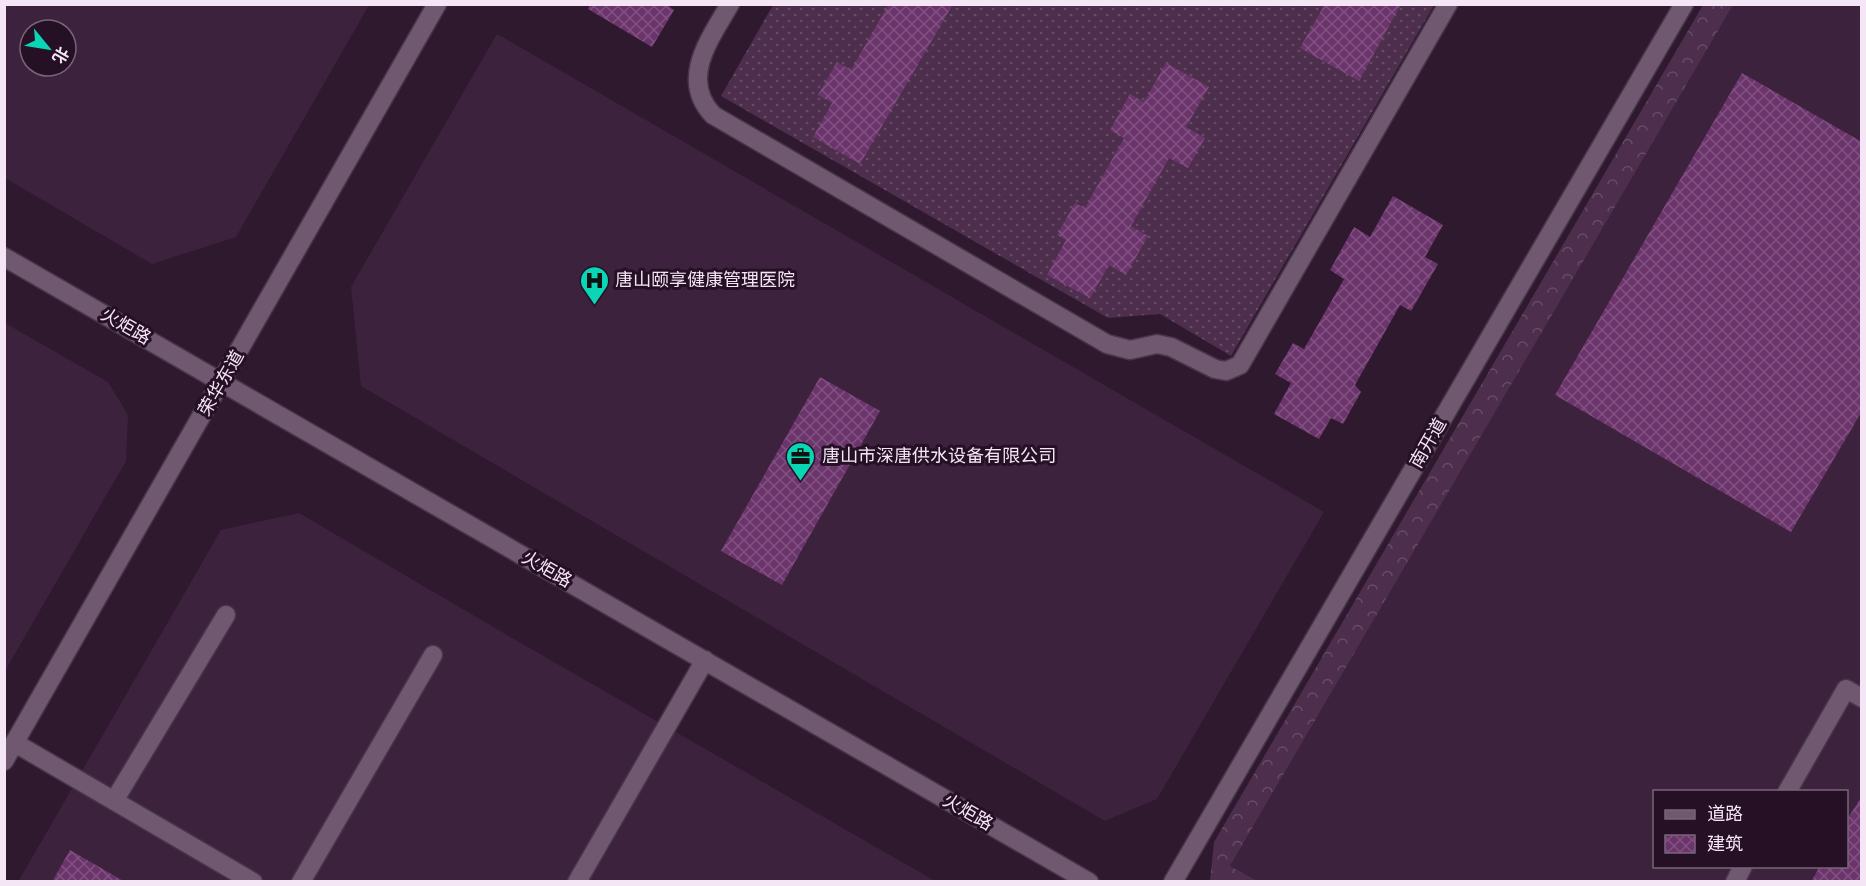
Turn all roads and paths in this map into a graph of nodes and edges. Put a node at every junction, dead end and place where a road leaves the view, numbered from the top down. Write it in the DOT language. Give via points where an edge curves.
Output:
graph roads {
  1 [pos="437,4"];
  2 [pos="730,4"];
  3 [pos="1448,4"];
  4 [pos="1684,4"];
  5 [pos="4,257"];
  6 [pos="222,381"];
  7 [pos="226,615"];
  8 [pos="433,655"];
  9 [pos="705,660"];
  10 [pos="1862,698"];
  11 [pos="15,743"];
  12 [pos="4,760"];
  13 [pos="1788,790"];
  14 [pos="114,801"];
  15 [pos="1742,868"];
  16 [pos="253,882"];
  17 [pos="301,882"];
  18 [pos="577,882"];
  19 [pos="1089,882"];
  20 [pos="1173,882"];
  21 [pos="1735,882"];
  1 -- 6 [label="street, 荣华东道"];
  2 -- 3 [label="street" via="698,67 697,88 713,115 1107,344 1130,350 1157,344 1171,347 1226,371 1240,365"];
  4 -- 20 [label="street, 南开道"];
  5 -- 6 [label="street, 火炬路"];
  6 -- 9 [label="street, 火炬路"];
  6 -- 11 [label="street, 荣华东道"];
  7 -- 14 [label="street"];
  8 -- 17 [label="street"];
  9 -- 18 [label="street"];
  9 -- 19 [label="street, 火炬路"];
  10 -- 13 [label="street" via="1846,689"];
  11 -- 12 [label="street, 荣华东道"];
  11 -- 14 [label="street"];
  14 -- 16 [label="street"];
  15 -- 21 [label="street"];
}
